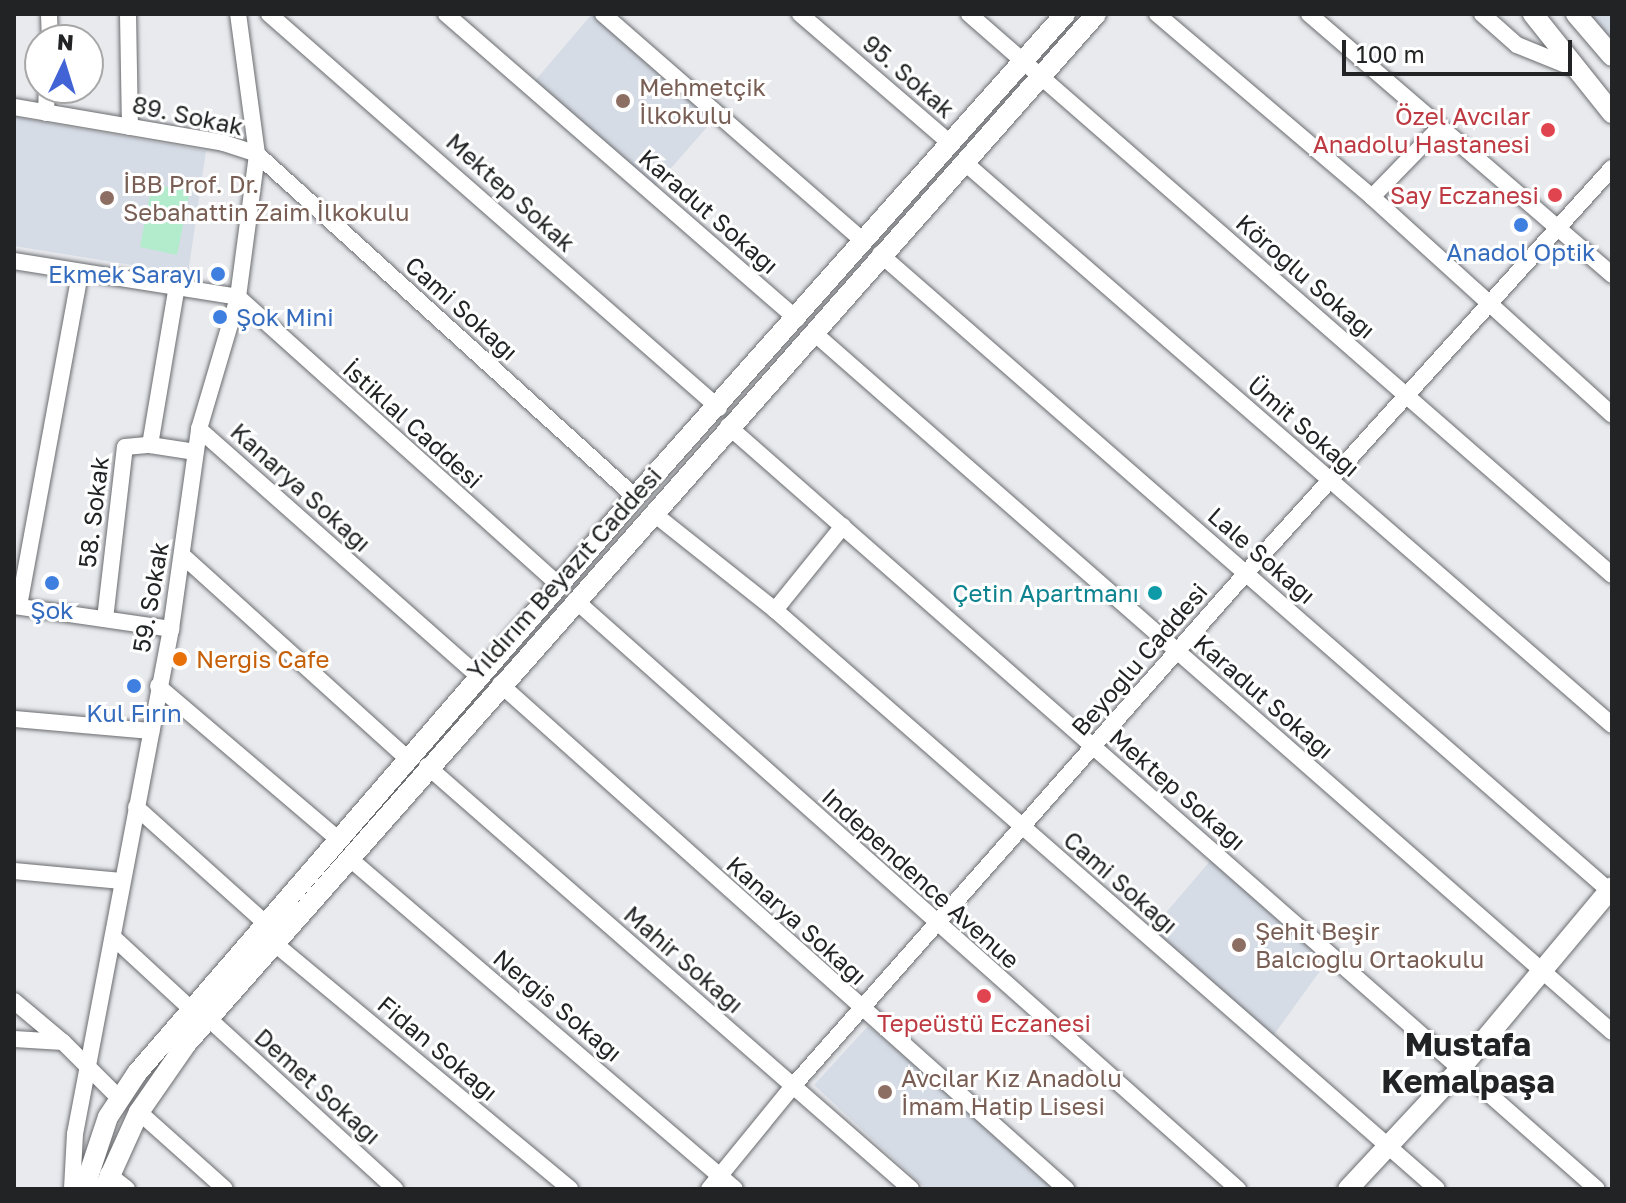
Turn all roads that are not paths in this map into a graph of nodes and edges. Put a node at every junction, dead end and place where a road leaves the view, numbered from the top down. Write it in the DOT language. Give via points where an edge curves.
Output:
graph roads {
  1 [pos="128,14"];
  2 [pos="238,14"];
  3 [pos="269,14"];
  4 [pos="446,14"];
  5 [pos="800,14"];
  6 [pos="969,14"];
  7 [pos="1065,14"];
  8 [pos="1096,14"];
  9 [pos="1157,14"];
  10 [pos="1309,14"];
  11 [pos="1482,14"];
  12 [pos="1533,14"];
  13 [pos="1576,14"];
  14 [pos="614,18"];
  15 [pos="1612,56"];
  16 [pos="1023,61"];
  17 [pos="1577,69"];
  18 [pos="1041,76"];
  19 [pos="46,104"];
  20 [pos="14,107"];
  21 [pos="46,113"];
  22 [pos="1612,113"];
  23 [pos="130,127"];
  24 [pos="1440,127"];
  25 [pos="950,143"];
  26 [pos="257,154"];
  27 [pos="964,162"];
  28 [pos="1612,168"];
  29 [pos="1372,197"];
  30 [pos="1558,226"];
  31 [pos="862,240"];
  32 [pos="880,254"];
  33 [pos="14,261"];
  34 [pos="80,274"];
  35 [pos="1612,275"];
  36 [pos="176,291"];
  37 [pos="238,297"];
  38 [pos="1489,307"];
  39 [pos="805,326"];
  40 [pos="1406,395"];
  41 [pos="1612,415"];
  42 [pos="724,417"];
  43 [pos="199,429"];
  44 [pos="150,445"];
  45 [pos="195,452"];
  46 [pos="1330,480"];
  47 [pos="635,497"];
  48 [pos="653,513"];
  49 [pos="843,526"];
  50 [pos="182,555"];
  51 [pos="1246,573"];
  52 [pos="1612,575"];
  53 [pos="559,585"];
  54 [pos="575,600"];
  55 [pos="17,606"];
  56 [pos="775,610"];
  57 [pos="105,619"];
  58 [pos="171,629"];
  59 [pos="1178,652"];
  60 [pos="479,677"];
  61 [pos="500,684"];
  62 [pos="158,686"];
  63 [pos="14,719"];
  64 [pos="1612,725"];
  65 [pos="151,731"];
  66 [pos="1094,747"];
  67 [pos="417,762"];
  68 [pos="136,807"];
  69 [pos="1024,829"];
  70 [pos="338,839"];
  71 [pos="349,858"];
  72 [pos="14,871"];
  73 [pos="122,881"];
  74 [pos="1611,890"];
  75 [pos="264,922"];
  76 [pos="937,926"];
  77 [pos="113,937"];
  78 [pos="274,943"];
  79 [pos="1541,970"];
  80 [pos="14,1001"];
  81 [pos="862,1011"];
  82 [pos="200,1014"];
  83 [pos="1612,1032"];
  84 [pos="14,1039"];
  85 [pos="63,1042"];
  86 [pos="87,1066"];
  87 [pos="1460,1069"];
  88 [pos="793,1086"];
  89 [pos="120,1099"];
  90 [pos="139,1112"];
  91 [pos="1387,1145"];
  92 [pos="721,1176"];
  93 [pos="106,1182"];
  94 [pos="72,1189"];
  95 [pos="84,1189"];
  96 [pos="127,1189"];
  97 [pos="225,1189"];
  98 [pos="395,1189"];
  99 [pos="570,1189"];
  100 [pos="709,1189"];
  101 [pos="735,1189"];
  102 [pos="911,1189"];
  103 [pos="1066,1189"];
  104 [pos="1238,1189"];
  105 [pos="1348,1189"];
  106 [pos="1437,1189"];
  107 [pos="1597,1189"];
  1 -- 23 [label="street"];
  2 -- 26 [label="street, 59. Sokak"];
  3 -- 42 [label="street, Mektep Sokak"];
  4 -- 39 [label="street, Karadut Sokağı"];
  5 -- 25 [label="street, 95. Sokak"];
  6 -- 16 [label="street, Köroğlu Sokağı"];
  7 -- 16 [label="main road, Yıldırım Beyazıt Caddesi"];
  8 -- 18 [label="main road, Yıldırım Beyazıt Caddesi"];
  9 -- 29 [label="street"];
  10 -- 24 [label="street"];
  11 -- 17 [label="street" via="1517,45"];
  12 -- 17 [label="main road"];
  13 -- 15 [label="main road"];
  14 -- 31 [label="street"];
  16 -- 18 [label="street, Köroğlu Sokağı"];
  16 -- 25 [label="main road, Yıldırım Beyazıt Caddesi"];
  17 -- 22 [label="main road"];
  18 -- 27 [label="main road, Yıldırım Beyazıt Caddesi"];
  18 -- 40 [label="street, Köroğlu Sokağı"];
  19 -- 21 [label="street"];
  20 -- 21 [label="street, 89. Sokak"];
  21 -- 23 [label="street, 89. Sokak"];
  23 -- 26 [label="street, 89. Sokak"];
  24 -- 29 [label="street"];
  24 -- 30 [label="street"];
  25 -- 31 [label="main road, Yıldırım Beyazıt Caddesi"];
  26 -- 37 [label="street, 59. Sokak"];
  26 -- 47 [label="street, Cami Sokağı"];
  27 -- 32 [label="main road, Yıldırım Beyazıt Caddesi"];
  27 -- 46 [label="street, Ümit Sokağı"];
  28 -- 30 [label="street, Beyoğlu Caddesi"];
  29 -- 38 [label="street"];
  30 -- 35 [label="street"];
  30 -- 38 [label="street, Beyoğlu Caddesi"];
  31 -- 39 [label="main road, Yıldırım Beyazıt Caddesi"];
  32 -- 39 [label="main road, Yıldırım Beyazıt Caddesi"];
  32 -- 51 [label="street, Lale Sokağı"];
  33 -- 34 [label="street"];
  34 -- 36 [label="street"];
  34 -- 55 [label="street"];
  36 -- 37 [label="street"];
  36 -- 44 [label="street"];
  37 -- 43 [label="street, 59. Sokak"];
  37 -- 53 [label="street, İstiklal Caddesi"];
  38 -- 40 [label="street, Beyoğlu Caddesi"];
  38 -- 41 [label="street"];
  39 -- 42 [label="main road, Yıldırım Beyazıt Caddesi"];
  39 -- 59 [label="street, Karadut Sokağı"];
  40 -- 46 [label="street, Beyoğlu Caddesi"];
  40 -- 52 [label="street, Köroğlu Sokağı"];
  42 -- 47 [label="main road, Yıldırım Beyazıt Caddesi"];
  42 -- 48 [label="main road, Yıldırım Beyazıt Caddesi"];
  42 -- 49 [label="street, Mektep Sokağı"];
  43 -- 45 [label="street, 59. Sokak"];
  43 -- 60 [label="street, Kanarya Sokağı"];
  44 -- 45 [label="street"];
  44 -- 57 [label="street, 58. Sokak" via="125,447"];
  45 -- 50 [label="street, 59. Sokak"];
  46 -- 51 [label="street, Beyoğlu Caddesi"];
  46 -- 64 [label="street, Ümit Sokağı"];
  47 -- 53 [label="main road, Yıldırım Beyazıt Caddesi"];
  48 -- 54 [label="main road, Yıldırım Beyazıt Caddesi"];
  48 -- 56 [label="street, Cami Sokağı"];
  49 -- 56 [label="street"];
  49 -- 66 [label="street, Mektep Sokağı"];
  50 -- 58 [label="street, 59. Sokak"];
  50 -- 67 [label="street, Mahir Sokağı"];
  51 -- 59 [label="street, Beyoğlu Caddesi"];
  51 -- 74 [label="street, Lale Sokağı"];
  53 -- 54 [label="main road"];
  53 -- 60 [label="main road, Yıldırım Beyazıt Caddesi"];
  54 -- 61 [label="main road, Yıldırım Beyazıt Caddesi"];
  54 -- 76 [label="street, Independence Avenue"];
  55 -- 57 [label="street"];
  56 -- 69 [label="street, Cami Sokağı"];
  57 -- 58 [label="street"];
  58 -- 62 [label="street, 59. Sokak"];
  59 -- 66 [label="street, Beyoğlu Caddesi"];
  59 -- 79 [label="street, Karadut Sokağı"];
  60 -- 67 [label="main road, Yıldırım Beyazıt Caddesi"];
  61 -- 67 [label="main road, Yıldırım Beyazıt Caddesi"];
  61 -- 81 [label="street, Kanarya Sokağı"];
  62 -- 65 [label="street, 59. Sokak"];
  62 -- 70 [label="street"];
  63 -- 65 [label="street"];
  65 -- 68 [label="street, 59. Sokak"];
  66 -- 69 [label="street, Beyoğlu Caddesi"];
  66 -- 87 [label="street, Mektep Sokağı"];
  67 -- 70 [label="main road, Yıldırım Beyazıt Caddesi"];
  67 -- 71 [label="main road, Yıldırım Beyazıt Caddesi"];
  67 -- 88 [label="street, Mahir Sokağı"];
  68 -- 73 [label="street, 59. Sokak"];
  68 -- 75 [label="street"];
  69 -- 76 [label="street, Beyoğlu Caddesi"];
  69 -- 91 [label="street, Cami Sokağı"];
  70 -- 75 [label="main road, Yıldırım Beyazıt Caddesi"];
  71 -- 78 [label="main road, Yıldırım Beyazıt Caddesi"];
  71 -- 92 [label="street, Nergis Sokağı"];
  72 -- 73 [label="street"];
  73 -- 77 [label="street, 59. Sokak"];
  74 -- 79 [label="main road"];
  75 -- 82 [label="main road, Yıldırım Beyazıt Caddesi"];
  76 -- 81 [label="street, Beyoğlu Caddesi"];
  76 -- 104 [label="street, Independence Avenue"];
  77 -- 82 [label="street, Demet Sokağı"];
  77 -- 86 [label="street, 59. Sokak"];
  78 -- 82 [label="main road, Yıldırım Beyazıt Caddesi"];
  78 -- 99 [label="street, Fidan Sokağı"];
  79 -- 83 [label="street, Karadut Sokağı"];
  79 -- 87 [label="main road"];
  80 -- 85 [label="street"];
  81 -- 88 [label="street, Beyoğlu Caddesi"];
  81 -- 103 [label="street, Kanarya Sokağı"];
  82 -- 89 [label="main road, Yıldırım Beyazıt Caddesi"];
  82 -- 90 [label="main road, Yıldırım Beyazıt Caddesi"];
  82 -- 98 [label="street, Demet Sokağı"];
  84 -- 85 [label="street"];
  85 -- 86 [label="street"];
  86 -- 89 [label="street"];
  86 -- 94 [label="street, 59. Sokak"];
  87 -- 91 [label="main road"];
  87 -- 107 [label="street, Mektep Sokağı"];
  88 -- 92 [label="street, Beyoğlu Caddesi"];
  88 -- 102 [label="street, Mahir Sokağı"];
  89 -- 95 [label="main road, Yıldırım Beyazıt Caddesi"];
  90 -- 93 [label="main road, Yıldırım Beyazıt Caddesi"];
  90 -- 97 [label="street"];
  91 -- 105 [label="main road"];
  91 -- 106 [label="street, Cami Sokağı"];
  92 -- 100 [label="street, Beyoğlu Caddesi"];
  92 -- 101 [label="street, Nergis Sokağı"];
  93 -- 96 [label="street"];
}
